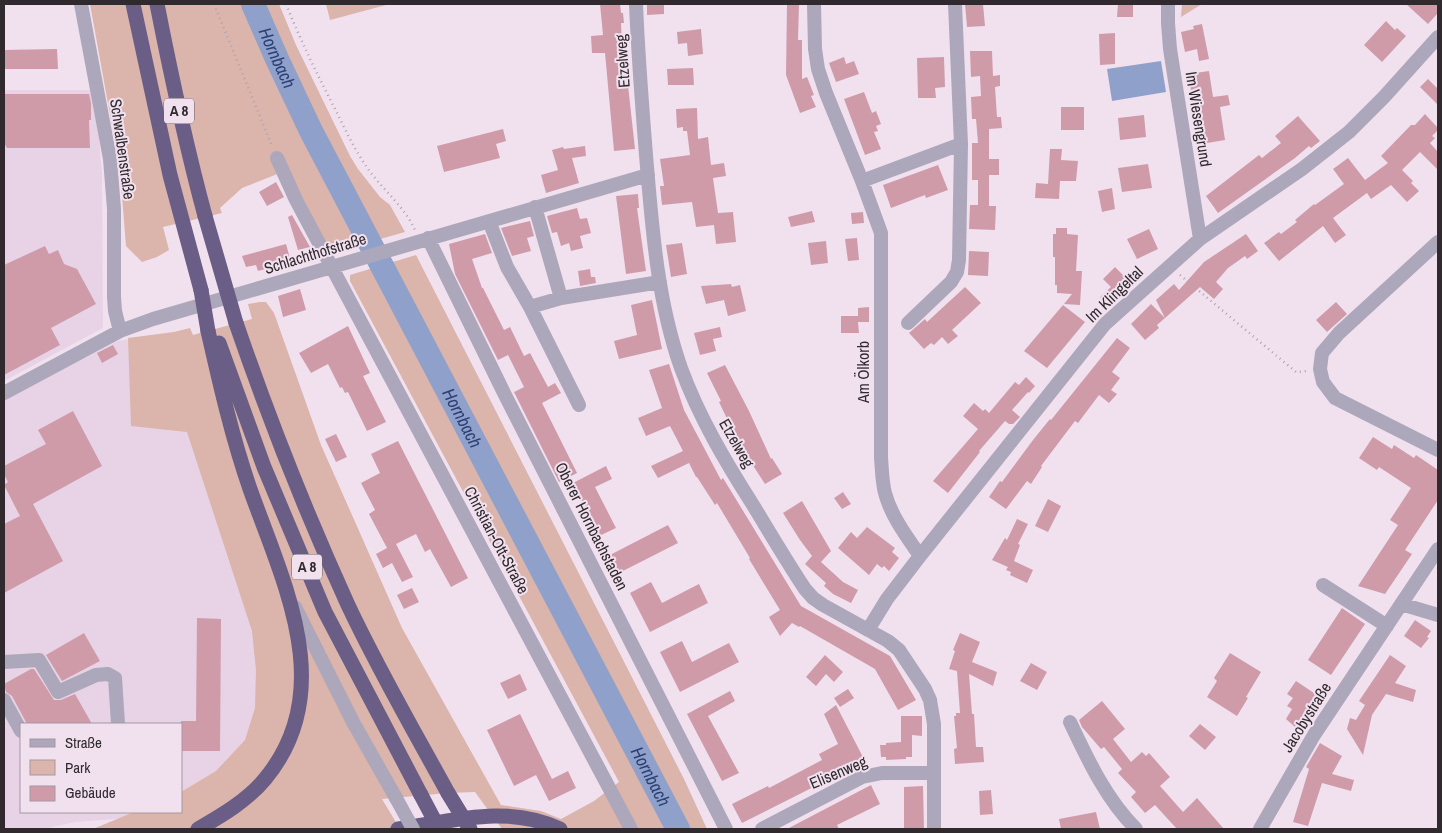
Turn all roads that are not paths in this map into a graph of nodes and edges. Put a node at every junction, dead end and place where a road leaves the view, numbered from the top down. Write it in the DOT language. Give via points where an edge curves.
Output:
graph roads {
  1 [pos="80,4"];
  2 [pos="133,4"];
  3 [pos="157,4"];
  4 [pos="636,4"];
  5 [pos="814,4"];
  6 [pos="955,4"];
  7 [pos="1168,4"];
  8 [pos="1438,36"];
  9 [pos="961,144"];
  10 [pos="276,158"];
  11 [pos="648,175"];
  12 [pos="862,181"];
  13 [pos="535,207"];
  14 [pos="489,221"];
  15 [pos="1200,239"];
  16 [pos="419,241"];
  17 [pos="1438,242"];
  18 [pos="339,265"];
  19 [pos="660,282"];
  20 [pos="561,298"];
  21 [pos="530,307"];
  22 [pos="908,323"];
  23 [pos="211,330"];
  24 [pos="120,331"];
  25 [pos="4,393"];
  26 [pos="579,406"];
  27 [pos="1438,450"];
  28 [pos="1438,549"];
  29 [pos="920,556"];
  30 [pos="1323,585"];
  31 [pos="284,586"];
  32 [pos="1401,604"];
  33 [pos="1438,615"];
  34 [pos="1387,626"];
  35 [pos="868,630"];
  36 [pos="4,662"];
  37 [pos="4,700"];
  38 [pos="1070,722"];
  39 [pos="118,723"];
  40 [pos="20,729"];
  41 [pos="934,773"];
  42 [pos="198,829"];
  43 [pos="398,829"];
  44 [pos="413,829"];
  45 [pos="439,829"];
  46 [pos="470,829"];
  47 [pos="560,829"];
  48 [pos="631,829"];
  49 [pos="726,829"];
  50 [pos="762,829"];
  51 [pos="934,829"];
  52 [pos="1136,829"];
  53 [pos="1260,829"];
  1 -- 24 [label="street, Schwalbenstraße" via="110,159 114,209 114,297"];
  2 -- 23 [label="highway, A 8, bridge" via="151,93"];
  3 -- 46 [label="highway, A 8, bridge" via="205,216 236,323 284,457 348,606 392,692"];
  4 -- 11 [label="street, Etzelweg"];
  5 -- 12 [label="street, Am Ölkorb" via="818,69"];
  6 -- 9 [label="street"];
  7 -- 15 [label="street, Im Wiesengrund" via="1170,49"];
  8 -- 15 [label="street, Im Klingeltal" via="1349,132 1302,169"];
  9 -- 12 [label="street"];
  9 -- 22 [label="street" via="957,272 951,282"];
  10 -- 18 [label="street, Christian-Ott-Straße" via="296,200"];
  11 -- 13 [label="street, Schlachthofstraße"];
  11 -- 19 [label="street, Etzelweg"];
  12 -- 29 [label="street, Am Ölkorb" via="882,245 882,478 889,504"];
  13 -- 14 [label="street, Schlachthofstraße"];
  13 -- 20 [label="street"];
  14 -- 16 [label="street, Schlachthofstraße"];
  14 -- 21 [label="street" via="501,256"];
  15 -- 29 [label="street, Im Klingeltal" via="1105,324"];
  16 -- 18 [label="street, Schlachthofstraße"];
  16 -- 49 [label="street, Oberer Hornbachstaden" via="504,393"];
  17 -- 27 [label="street" via="1339,333 1322,353 1320,369 1323,382 1335,398"];
  18 -- 24 [label="street, Schlachthofstraße" via="153,318"];
  18 -- 48 [label="street, Christian-Ott-Straße"];
  19 -- 20 [label="street"];
  19 -- 35 [label="street, Etzelweg" via="681,367 716,446 805,589 823,605"];
  20 -- 21 [label="street"];
  21 -- 26 [label="street"];
  23 -- 31 [label="highway" via="219,379 244,471"];
  23 -- 45 [label="highway, A 8, bridge" via="264,467 326,612"];
  24 -- 25 [label="street, Schlachthofstraße"];
  28 -- 32 [label="street, Jacobystraße"];
  29 -- 35 [label="street, Im Klingeltal"];
  30 -- 34 [label="street"];
  31 -- 42 [label="highway" via="298,636 302,669 298,716 284,750 265,780 240,802"];
  31 -- 44 [label="street, bridge" via="349,714"];
  32 -- 33 [label="street"];
  32 -- 34 [label="street, Jacobystraße"];
  34 -- 53 [label="street, Jacobystraße" via="1314,735"];
  35 -- 41 [label="street, Etzelweg" via="899,650 925,689 934,724"];
  36 -- 39 [label="street" via="39,660 58,692 96,675 108,674 115,678"];
  37 -- 40 [label="street"];
  38 -- 52 [label="street" via="1103,786"];
  41 -- 50 [label="street, Elisenweg" via="882,773 862,777"];
  41 -- 51 [label="street, Etzelweg"];
  43 -- 47 [label="highway" via="502,815 534,819"];
}
